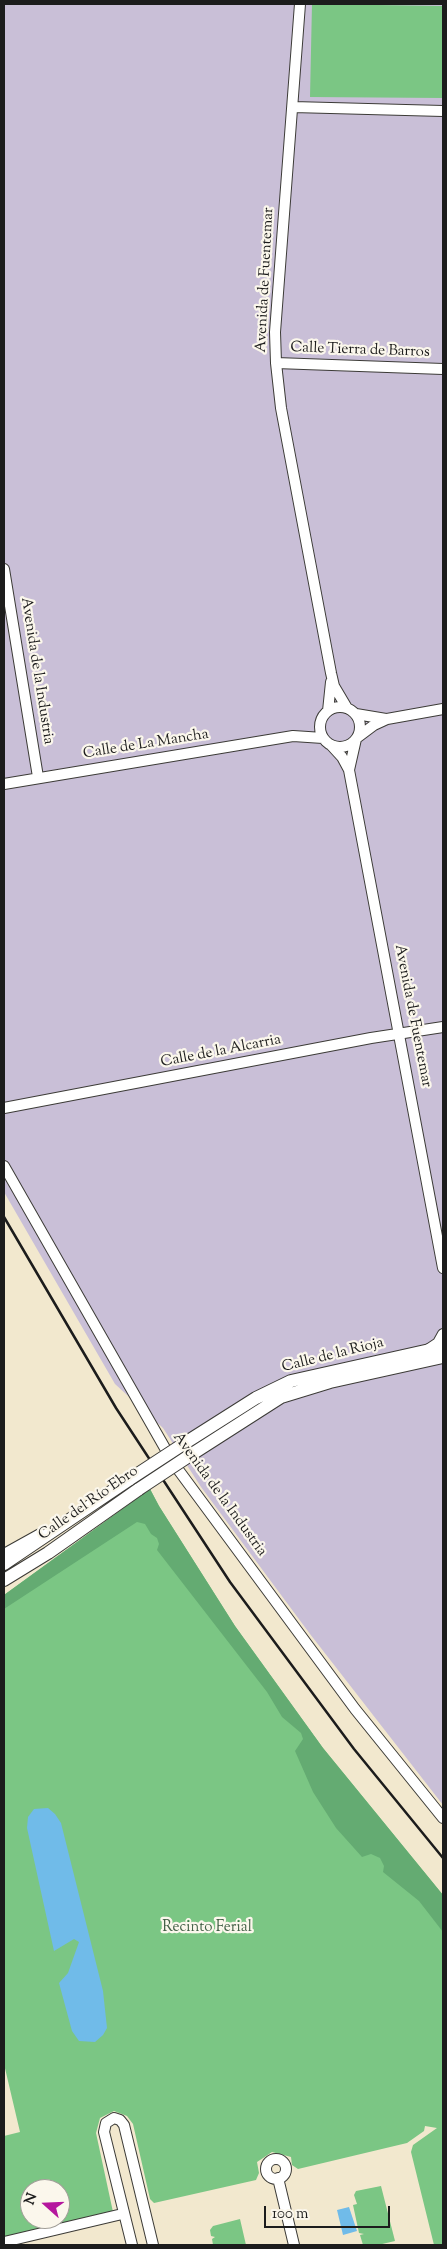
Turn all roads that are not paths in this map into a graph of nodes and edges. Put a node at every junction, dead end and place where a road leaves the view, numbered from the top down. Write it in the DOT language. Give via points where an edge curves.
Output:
graph roads {
  1 [pos="300,4"];
  2 [pos="293,107"];
  3 [pos="443,111"];
  4 [pos="276,363"];
  5 [pos="443,369"];
  6 [pos="4,569"];
  7 [pos="331,673"];
  8 [pos="443,709"];
  9 [pos="352,711"];
  10 [pos="325,714"];
  11 [pos="387,719"];
  12 [pos="293,736"];
  13 [pos="357,738"];
  14 [pos="326,741"];
  15 [pos="349,770"];
  16 [pos="38,777"];
  17 [pos="4,784"];
  18 [pos="443,1027"];
  19 [pos="400,1033"];
  20 [pos="4,1108"];
  21 [pos="4,1166"];
  22 [pos="443,1268"];
  23 [pos="443,1334"];
  24 [pos="443,1347"];
  25 [pos="428,1350"];
  26 [pos="443,1357"];
  27 [pos="185,1443"];
  28 [pos="192,1454"];
  29 [pos="74,1516"];
  30 [pos="48,1553"];
  31 [pos="4,1554"];
  32 [pos="4,1564"];
  33 [pos="4,1580"];
  34 [pos="4,1587"];
  35 [pos="443,1818"];
  36 [pos="278,2178"];
  37 [pos="118,2215"];
  38 [pos="4,2242"];
  39 [pos="132,2245"];
  40 [pos="153,2245"];
  41 [pos="294,2245"];
  1 -- 2 [label="street, Avenida de Fuentemar"];
  2 -- 3 [label="street"];
  2 -- 4 [label="street, Avenida de Fuentemar" via="275,332"];
  4 -- 5 [label="street, Calle Tierra de Barros"];
  4 -- 7 [label="street, Avenida de Fuentemar" via="281,408"];
  6 -- 16 [label="street, Avenida de la Industria"];
  7 -- 9 [label="street, Avenida de Fuentemar" via="334,686"];
  7 -- 10 [label="street, Avenida de Fuentemar"];
  8 -- 11 [label="street"];
  9 -- 10 [label="street" via="337,707"];
  9 -- 11 [label="street"];
  9 -- 13 [label="street" via="360,726"];
  10 -- 12 [label="street, Calle de La Mancha" via="310,728"];
  10 -- 14 [label="street" via="320,728"];
  11 -- 13 [label="street"];
  12 -- 14 [label="street, Calle de La Mancha"];
  12 -- 16 [label="street, Calle de La Mancha"];
  13 -- 14 [label="street" via="343,747"];
  13 -- 15 [label="street, Avenida de Fuentemar"];
  14 -- 15 [label="street, Avenida de Fuentemar"];
  15 -- 19 [label="street, Avenida de Fuentemar"];
  16 -- 17 [label="street, Calle de La Mancha"];
  18 -- 19 [label="street, Calle de la Alcarria"];
  19 -- 20 [label="street, Calle de la Alcarria"];
  19 -- 22 [label="street, Avenida de Fuentemar"];
  21 -- 35 [label="street, Avenida de la Industria" via="174,1464 355,1709"];
  23 -- 25 [label="street" via="438,1343"];
  24 -- 25 [label="main road, Calle de la Rioja"];
  25 -- 27 [label="main road, Calle de la Rioja" via="291,1382 256,1398"];
  26 -- 28 [label="main road, Calle de la Rioja" via="330,1382 281,1397"];
  27 -- 29 [label="main road, Calle del Río Ebro, bridge"];
  28 -- 30 [label="main road, Calle del Río Ebro, bridge"];
  29 -- 31 [label="street"];
  29 -- 32 [label="main road, Calle del Río Ebro"];
  30 -- 33 [label="main road, Calle del Río Ebro"];
  30 -- 34 [label="main road"];
  36 -- 41 [label="street"];
  37 -- 38 [label="street"];
  39 -- 40 [label="street" via="104,2132 106,2123 114,2118 124,2125"];
}
